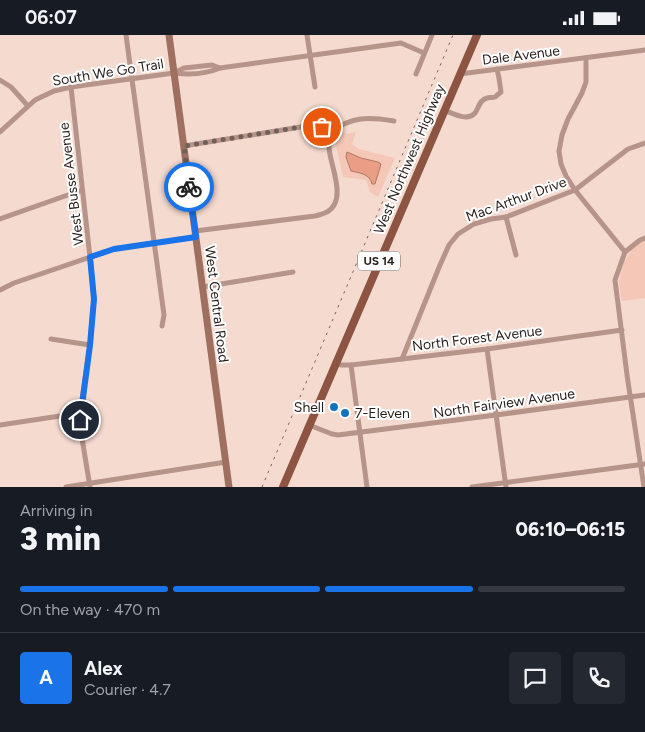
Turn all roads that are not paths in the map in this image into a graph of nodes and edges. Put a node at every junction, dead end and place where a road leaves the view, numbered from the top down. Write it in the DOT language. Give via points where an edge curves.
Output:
graph roads {
  1 [pos="126,35"];
  2 [pos="169,35"];
  3 [pos="307,35"];
  4 [pos="432,35"];
  5 [pos="477,35"];
  6 [pos="645,50"];
  7 [pos="424,53"];
  8 [pos="310,55"];
  9 [pos="586,58"];
  10 [pos="497,69"];
  11 [pos="174,73"];
  12 [pos="416,74"];
  13 [pos="460,74"];
  14 [pos="132,79"];
  15 [pos="0,80"];
  16 [pos="71,87"];
  17 [pos="315,87"];
  18 [pos="28,106"];
  19 [pos="444,110"];
  20 [pos="394,121"];
  21 [pos="0,132"];
  22 [pos="331,132"];
  23 [pos="645,143"];
  24 [pos="184,146"];
  25 [pos="82,190"];
  26 [pos="575,190"];
  27 [pos="506,217"];
  28 [pos="0,219"];
  29 [pos="196,234"];
  30 [pos="645,238"];
  31 [pos="155,243"];
  32 [pos="624,252"];
  33 [pos="516,255"];
  34 [pos="90,257"];
  35 [pos="293,272"];
  36 [pos="203,287"];
  37 [pos="0,290"];
  38 [pos="162,326"];
  39 [pos="622,330"];
  40 [pos="51,339"];
  41 [pos="90,345"];
  42 [pos="487,349"];
  43 [pos="402,359"];
  44 [pos="335,362"];
  45 [pos="351,365"];
  46 [pos="645,395"];
  47 [pos="631,397"];
  48 [pos="80,413"];
  49 [pos="496,415"];
  50 [pos="0,425"];
  51 [pos="309,425"];
  52 [pos="360,433"];
  53 [pos="226,462"];
  54 [pos="643,464"];
  55 [pos="90,485"];
  56 [pos="505,485"];
  57 [pos="66,487"];
  58 [pos="229,487"];
  59 [pos="282,487"];
  60 [pos="367,487"];
  61 [pos="472,487"];
  62 [pos="644,487"];
  1 -- 14 [label="street"];
  2 -- 11 [label="main road, West Central Road"];
  3 -- 8 [label="street"];
  4 -- 7 [label="street"];
  5 -- 13 [label="main road, West Northwest Highway / US 14"];
  6 -- 9 [label="street, Dale Avenue"];
  7 -- 8 [label="street, South We Go Trail" via="401,43"];
  7 -- 12 [label="street"];
  8 -- 11 [label="street, South We Go Trail" via="210,72"];
  8 -- 17 [label="street"];
  9 -- 10 [label="street, Dale Avenue"];
  9 -- 26 [label="street" via="586,82 568,119 559,151 561,164"];
  10 -- 13 [label="street, Dale Avenue"];
  10 -- 19 [label="street" via="501,92 484,99 474,114 460,117"];
  11 -- 14 [label="street, South We Go Trail"];
  11 -- 24 [label="main road, West Central Road"];
  13 -- 19 [label="main road, West Northwest Highway / US 14"];
  14 -- 16 [label="street, South We Go Trail"];
  14 -- 31 [label="street"];
  15 -- 18 [label="street" via="12,87"];
  16 -- 18 [label="street, South We Go Trail" via="44,95"];
  16 -- 25 [label="street, West Busse Avenue"];
  18 -- 21 [label="street, South We Go Trail"];
  19 -- 44 [label="main road, West Northwest Highway / US 14"];
  20 -- 22 [label="street" via="363,118 340,125"];
  22 -- 24 [label="street" via="313,125"];
  22 -- 29 [label="street" via="329,149 337,186 334,204 326,213"];
  23 -- 26 [label="street, Mac Arthur Drive" via="628,149"];
  24 -- 29 [label="main road, West Central Road"];
  25 -- 28 [label="street"];
  25 -- 34 [label="street, West Busse Avenue"];
  26 -- 27 [label="street, Mac Arthur Drive"];
  26 -- 32 [label="street"];
  27 -- 33 [label="street"];
  27 -- 43 [label="street, Mac Arthur Drive" via="474,224 458,233 440,265"];
  29 -- 31 [label="street"];
  29 -- 36 [label="main road, West Central Road"];
  30 -- 32 [label="street"];
  31 -- 34 [label="street" via="114,249"];
  31 -- 38 [label="street" via="164,315"];
  32 -- 39 [label="street" via="615,280"];
  34 -- 37 [label="street"];
  34 -- 41 [label="street, West Busse Avenue" via="94,299"];
  35 -- 36 [label="street"];
  36 -- 53 [label="main road, West Central Road"];
  39 -- 42 [label="street, North Forest Avenue"];
  39 -- 47 [label="street"];
  40 -- 41 [label="street"];
  41 -- 48 [label="street, West Busse Avenue"];
  42 -- 43 [label="street, North Forest Avenue"];
  42 -- 49 [label="street"];
  43 -- 45 [label="street, North Forest Avenue"];
  44 -- 45 [label="street, North Forest Avenue"];
  44 -- 51 [label="main road, West Northwest Highway / US 14"];
  45 -- 52 [label="street"];
  46 -- 47 [label="street, North Fairview Avenue"];
  47 -- 49 [label="street, North Fairview Avenue"];
  47 -- 54 [label="street"];
  48 -- 50 [label="street"];
  48 -- 55 [label="street, West Busse Avenue"];
  49 -- 52 [label="street, North Fairview Avenue"];
  49 -- 56 [label="street"];
  51 -- 52 [label="street, North Fairview Avenue" via="335,435"];
  51 -- 59 [label="main road, West Northwest Highway / US 14"];
  52 -- 60 [label="street"];
  53 -- 55 [label="street"];
  53 -- 58 [label="main road, West Central Road"];
  54 -- 56 [label="street"];
  54 -- 62 [label="street"];
  55 -- 57 [label="street"];
  56 -- 61 [label="street"];
}
